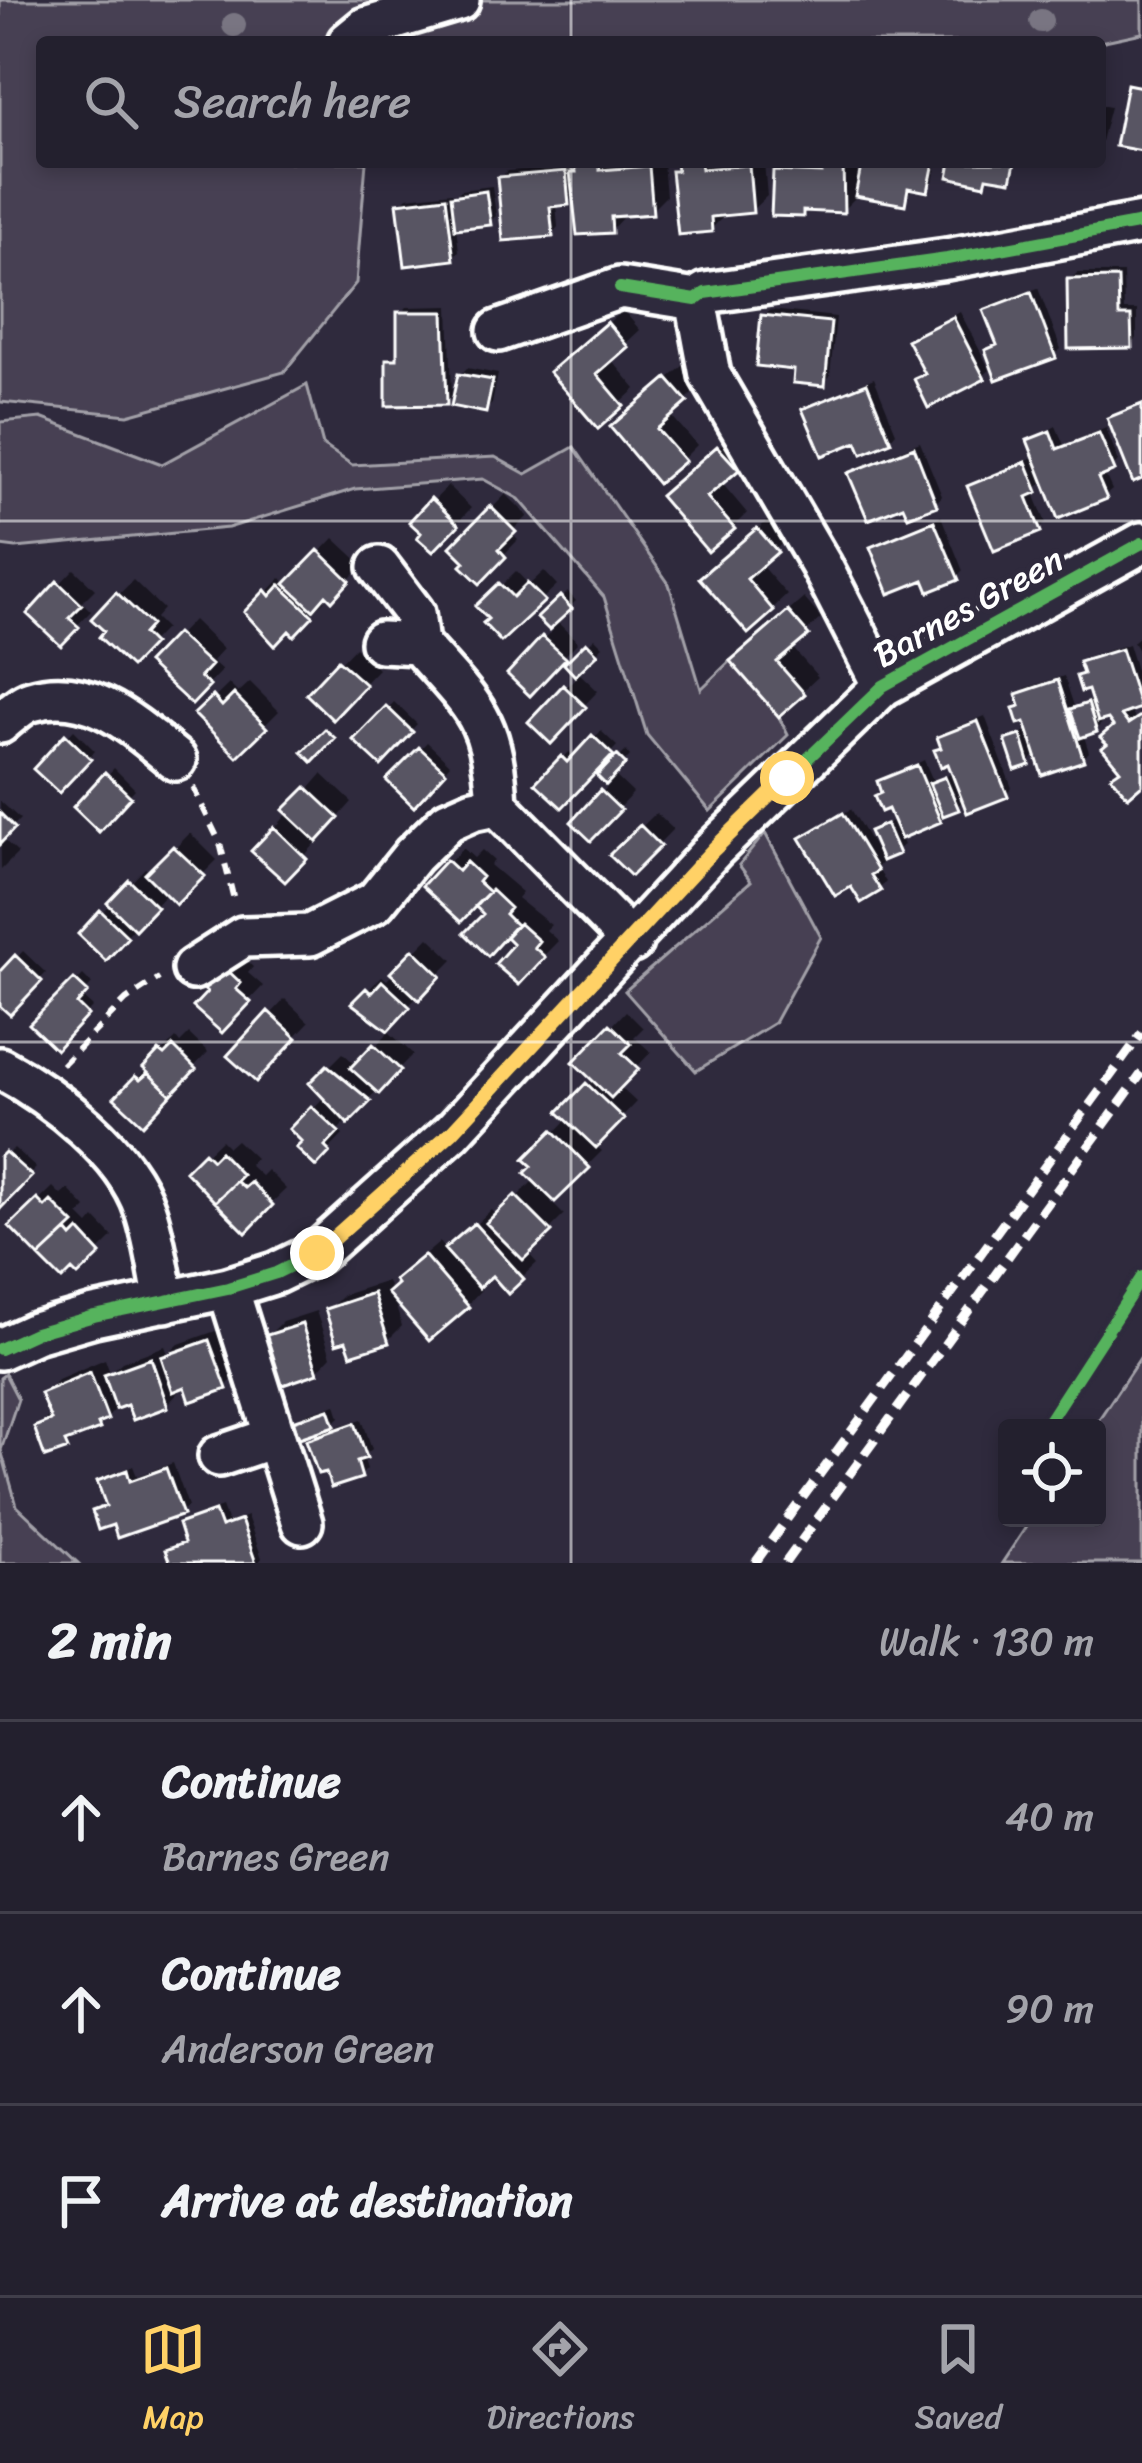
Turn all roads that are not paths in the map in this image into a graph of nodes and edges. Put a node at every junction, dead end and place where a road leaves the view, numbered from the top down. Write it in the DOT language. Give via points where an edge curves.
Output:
graph roads {
  1 [pos="460,0"];
  2 [pos="355,36"];
  3 [pos="1142,223"];
  4 [pos="696,301"];
  5 [pos="498,332"];
  6 [pos="1142,543"];
  7 [pos="379,567"];
  8 [pos="883,686"];
  9 [pos="0,723"];
  10 [pos="176,760"];
  11 [pos="496,805"];
  12 [pos="632,942"];
  13 [pos="193,969"];
  14 [pos="0,1068"];
  15 [pos="228,1288"];
  16 [pos="165,1302"];
  17 [pos="0,1348"];
  18 [pos="275,1437"];
  19 [pos="219,1456"];
  20 [pos="302,1523"];
  1 -- 2 [label="street"];
  3 -- 4 [label="street" via="704,292"];
  4 -- 5 [label="street" via="620,287"];
  4 -- 8 [label="street, Barnes Green" via="710,375"];
  6 -- 8 [label="street, Barnes Green"];
  7 -- 11 [label="street" via="414,614 400,643 480,715 491,742"];
  8 -- 12 [label="street, Barnes Green" via="714,849"];
  9 -- 10 [label="street" via="30,701 69,698 113,709"];
  11 -- 12 [label="street"];
  11 -- 13 [label="street" via="448,821 375,902 310,935 243,937"];
  12 -- 15 [label="street, Barnes Green" via="452,1132 317,1253"];
  14 -- 16 [label="street" via="38,1089 132,1180"];
  15 -- 16 [label="street, Barnes Green"];
  15 -- 18 [label="street"];
  16 -- 17 [label="street, Barnes Green"];
  18 -- 19 [label="street"];
  18 -- 20 [label="street"];
}
